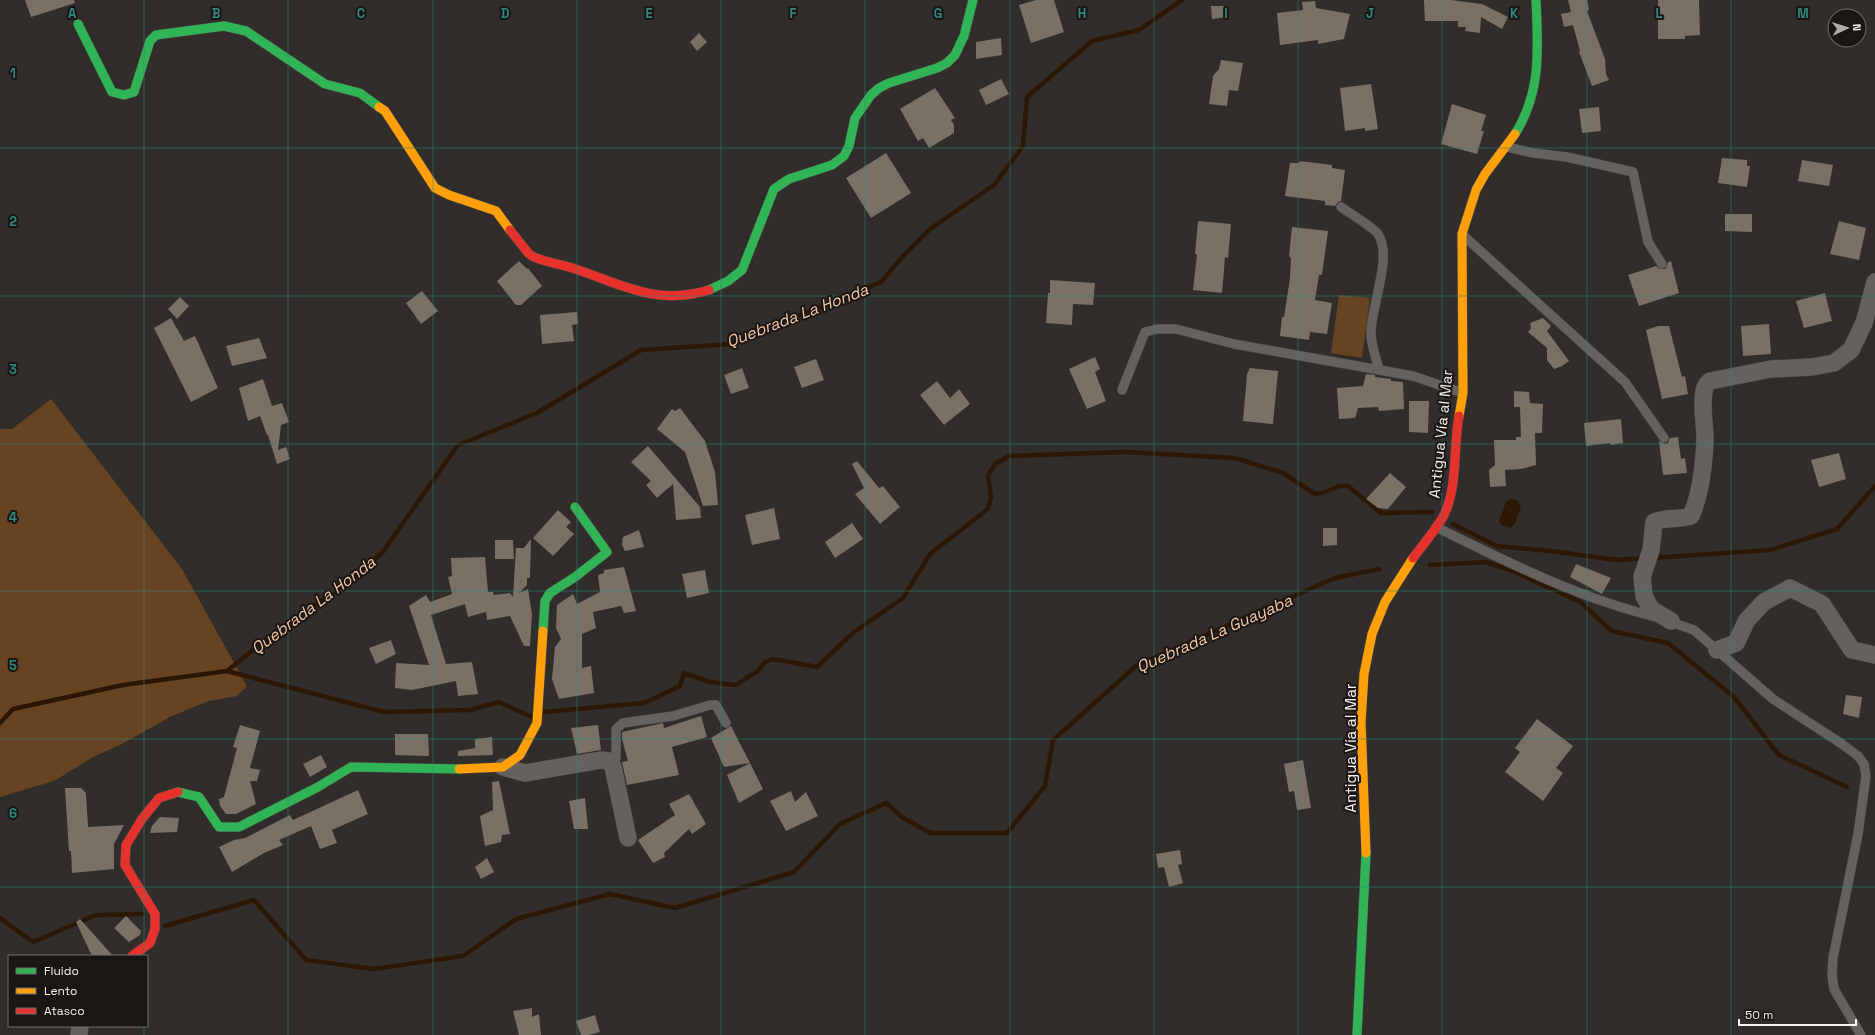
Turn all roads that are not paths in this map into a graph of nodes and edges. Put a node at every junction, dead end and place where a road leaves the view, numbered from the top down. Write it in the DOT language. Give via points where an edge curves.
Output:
graph roads {
  1 [pos="973,0"];
  2 [pos="1536,0"];
  3 [pos="78,24"];
  4 [pos="1506,147"];
  5 [pos="1341,207"];
  6 [pos="1462,234"];
  7 [pos="1662,264"];
  8 [pos="1875,282"];
  9 [pos="1379,369"];
  10 [pos="1122,390"];
  11 [pos="1463,393"];
  12 [pos="1664,438"];
  13 [pos="575,507"];
  14 [pos="1436,527"];
  15 [pos="1671,621"];
  16 [pos="1717,650"];
  17 [pos="1875,654"];
  18 [pos="726,723"];
  19 [pos="610,763"];
  20 [pos="503,767"];
  21 [pos="628,838"];
  22 [pos="133,955"];
  23 [pos="1357,1035"];
  24 [pos="1861,1035"];
  1 -- 3 [label="street" via="961,45 955,56 945,64 873,93 855,118 849,149 841,159 831,166 782,182 774,189 742,270 734,278 701,293 672,298 639,292 529,254 496,211 435,188 384,110 360,93 325,84 246,31 224,26 156,35 150,41 134,92 124,95 112,92"];
  2 -- 4 [label="street, Antigua Vía al Mar" via="1538,63 1531,102 1520,126"];
  4 -- 6 [label="street, Antigua Vía al Mar" via="1476,190"];
  4 -- 7 [label="lane" via="1633,172 1648,242"];
  5 -- 9 [label="lane" via="1378,234 1383,253 1371,334"];
  6 -- 11 [label="street, Antigua Vía al Mar"];
  6 -- 12 [label="lane" via="1625,382"];
  8 -- 15 [label="street" via="1864,323 1851,350 1834,363 1771,369 1710,381 1706,385 1705,441 1696,505 1691,516 1654,522 1651,550 1642,577 1644,596 1651,609"];
  9 -- 10 [label="lane" via="1234,344 1176,329 1157,329 1145,332"];
  9 -- 11 [label="lane" via="1413,376"];
  11 -- 14 [label="street, Antigua Vía al Mar" via="1455,437 1453,485 1446,514"];
  13 -- 20 [label="street" via="607,552 550,593 544,601 537,723 520,755"];
  14 -- 15 [label="lane" via="1521,569 1596,600"];
  14 -- 23 [label="street, Antigua Vía al Mar" via="1404,570 1385,602 1372,634 1364,674 1361,722 1366,852"];
  15 -- 16 [label="lane" via="1694,630"];
  16 -- 17 [label="street" via="1736,642 1747,620 1764,602 1790,588 1822,604 1852,650"];
  16 -- 24 [label="lane" via="1773,699 1842,744 1864,764 1866,776 1858,834 1833,958 1832,975 1834,989"];
  18 -- 19 [label="lane" via="716,705 710,705 673,716 623,724 616,729 616,758"];
  19 -- 20 [label="street" via="601,760 524,773"];
  19 -- 21 [label="street"];
  20 -- 22 [label="street" via="351,767 318,787 239,827 219,827 199,797 178,792 160,798 126,845 125,865 155,914 156,929 150,943"];
}
